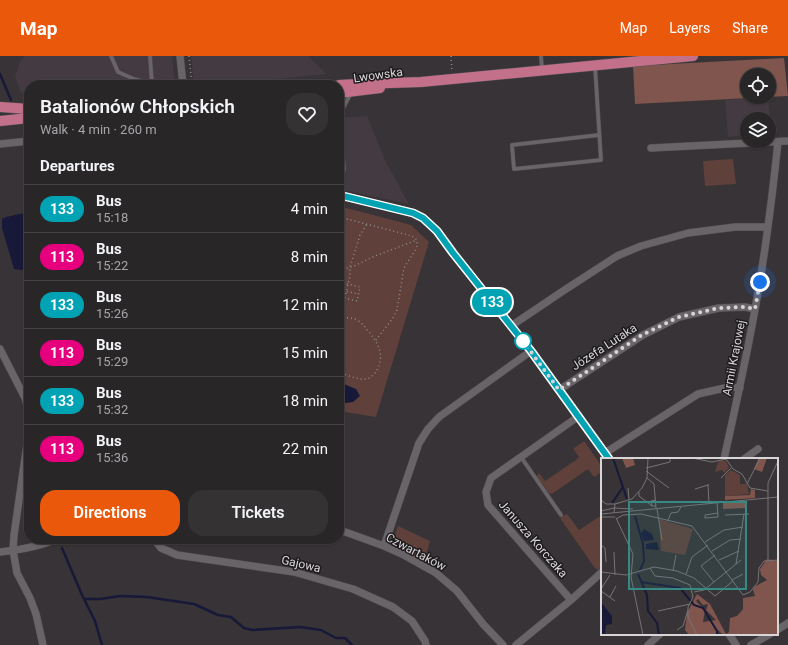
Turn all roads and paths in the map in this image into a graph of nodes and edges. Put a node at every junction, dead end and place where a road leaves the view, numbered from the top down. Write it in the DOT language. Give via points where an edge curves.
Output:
graph roads {
  1 [pos="111,56"];
  2 [pos="150,56"];
  3 [pos="180,56"];
  4 [pos="189,56"];
  5 [pos="451,56"];
  6 [pos="541,56"];
  7 [pos="693,56"];
  8 [pos="595,65"];
  9 [pos="542,70"];
  10 [pos="452,79"];
  11 [pos="138,80"];
  12 [pos="152,80"];
  13 [pos="182,80"];
  14 [pos="191,80"];
  15 [pos="421,82"];
  16 [pos="344,85"];
  17 [pos="352,92"];
  18 [pos="344,93"];
  19 [pos="344,105"];
  20 [pos="0,107"];
  21 [pos="24,109"];
  22 [pos="24,119"];
  23 [pos="0,121"];
  24 [pos="600,135"];
  25 [pos="788,141"];
  26 [pos="24,142"];
  27 [pos="778,142"];
  28 [pos="0,144"];
  29 [pos="651,148"];
  30 [pos="344,196"];
  31 [pos="344,218"];
  32 [pos="367,224"];
  33 [pos="768,227"];
  34 [pos="417,240"];
  35 [pos="350,267"];
  36 [pos="344,269"];
  37 [pos="344,283"];
  38 [pos="348,284"];
  39 [pos="344,291"];
  40 [pos="347,291"];
  41 [pos="358,294"];
  42 [pos="345,298"];
  43 [pos="755,309"];
  44 [pos="344,318"];
  45 [pos="511,326"];
  46 [pos="376,340"];
  47 [pos="0,349"];
  48 [pos="531,351"];
  49 [pos="344,374"];
  50 [pos="740,388"];
  51 [pos="559,390"];
  52 [pos="24,396"];
  53 [pos="579,416"];
  54 [pos="758,449"];
  55 [pos="607,456"];
  56 [pos="521,457"];
  57 [pos="724,458"];
  58 [pos="745,458"];
  59 [pos="24,465"];
  60 [pos="562,515"];
  61 [pos="344,532"];
  62 [pos="43,544"];
  63 [pos="158,544"];
  64 [pos="384,546"];
  65 [pos="13,550"];
  66 [pos="0,552"];
  67 [pos="601,573"];
  68 [pos="571,600"];
  69 [pos="788,623"];
  70 [pos="778,629"];
  71 [pos="659,635"];
  72 [pos="729,635"];
  73 [pos="768,635"];
  74 [pos="43,645"];
  75 [pos="426,645"];
  76 [pos="503,645"];
  77 [pos="516,645"];
  78 [pos="648,645"];
  79 [pos="736,645"];
  80 [pos="751,645"];
  1 -- 11 [label="lane" via="118,72"];
  2 -- 12 [label="lane"];
  3 -- 13 [label="street"];
  4 -- 14 [label="path"];
  5 -- 10 [label="path"];
  6 -- 9 [label="lane"];
  7 -- 8 [label="main road, Lwowska"];
  8 -- 9 [label="main road, Lwowska"];
  8 -- 24 [label="lane"];
  9 -- 10 [label="main road, Lwowska"];
  10 -- 15 [label="main road, Lwowska"];
  15 -- 16 [label="main road, Lwowska"];
  15 -- 17 [label="main road, Lwowska"];
  17 -- 18 [label="main road, Lwowska"];
  17 -- 19 [label="lane"];
  20 -- 21 [label="main road"];
  22 -- 23 [label="main road"];
  24 -- 24 [label="lane" via="601,160 514,169 512,145"];
  25 -- 27 [label="street"];
  26 -- 28 [label="street"];
  27 -- 29 [label="street"];
  27 -- 33 [label="street, Armii Krajowej"];
  30 -- 45 [label="street" via="403,210 423,218 437,231"];
  31 -- 32 [label="path"];
  32 -- 34 [label="path" via="412,236"];
  32 -- 35 [label="path" via="360,235"];
  33 -- 43 [label="street, Armii Krajowej"];
  33 -- 45 [label="street" via="735,227 688,232 642,246 617,256"];
  34 -- 35 [label="path"];
  34 -- 46 [label="path" via="418,246 404,268 397,310"];
  35 -- 36 [label="path"];
  35 -- 38 [label="path"];
  37 -- 38 [label="path"];
  38 -- 40 [label="path"];
  38 -- 41 [label="path" via="360,287"];
  39 -- 40 [label="path"];
  40 -- 41 [label="path"];
  40 -- 42 [label="path"];
  41 -- 42 [label="path" via="357,301"];
  43 -- 50 [label="street, Armii Krajowej"];
  43 -- 51 [label="street, Józefa Lutaka" via="719,308 679,317 642,335"];
  44 -- 46 [label="path" via="359,321"];
  45 -- 48 [label="street"];
  46 -- 49 [label="path" via="381,355 378,368 372,376 361,379"];
  47 -- 52 [label="street"];
  48 -- 51 [label="street"];
  48 -- 64 [label="street" via="439,417 428,429 419,443"];
  50 -- 55 [label="street" via="729,387 698,394"];
  50 -- 57 [label="street, Armii Krajowej"];
  51 -- 53 [label="street"];
  53 -- 55 [label="street"];
  53 -- 56 [label="street, Janusza Korczaka"];
  54 -- 58 [label="street"];
  56 -- 60 [label="lane"];
  56 -- 68 [label="street, Janusza Korczaka" via="491,478 486,492 488,505"];
  59 -- 65 [label="street"];
  61 -- 64 [label="street, Czwartaków"];
  62 -- 65 [label="street"];
  63 -- 75 [label="street, Gajowa" via="177,555 294,572 353,589 393,607 412,621"];
  64 -- 76 [label="street, Czwartaków" via="436,573 447,582"];
  65 -- 66 [label="street"];
  65 -- 74 [label="street" via="17,573 36,614"];
  67 -- 68 [label="street"];
  68 -- 77 [label="street"];
  69 -- 70 [label="street"];
  71 -- 78 [label="street"];
  72 -- 79 [label="street"];
  73 -- 80 [label="street"];
}
